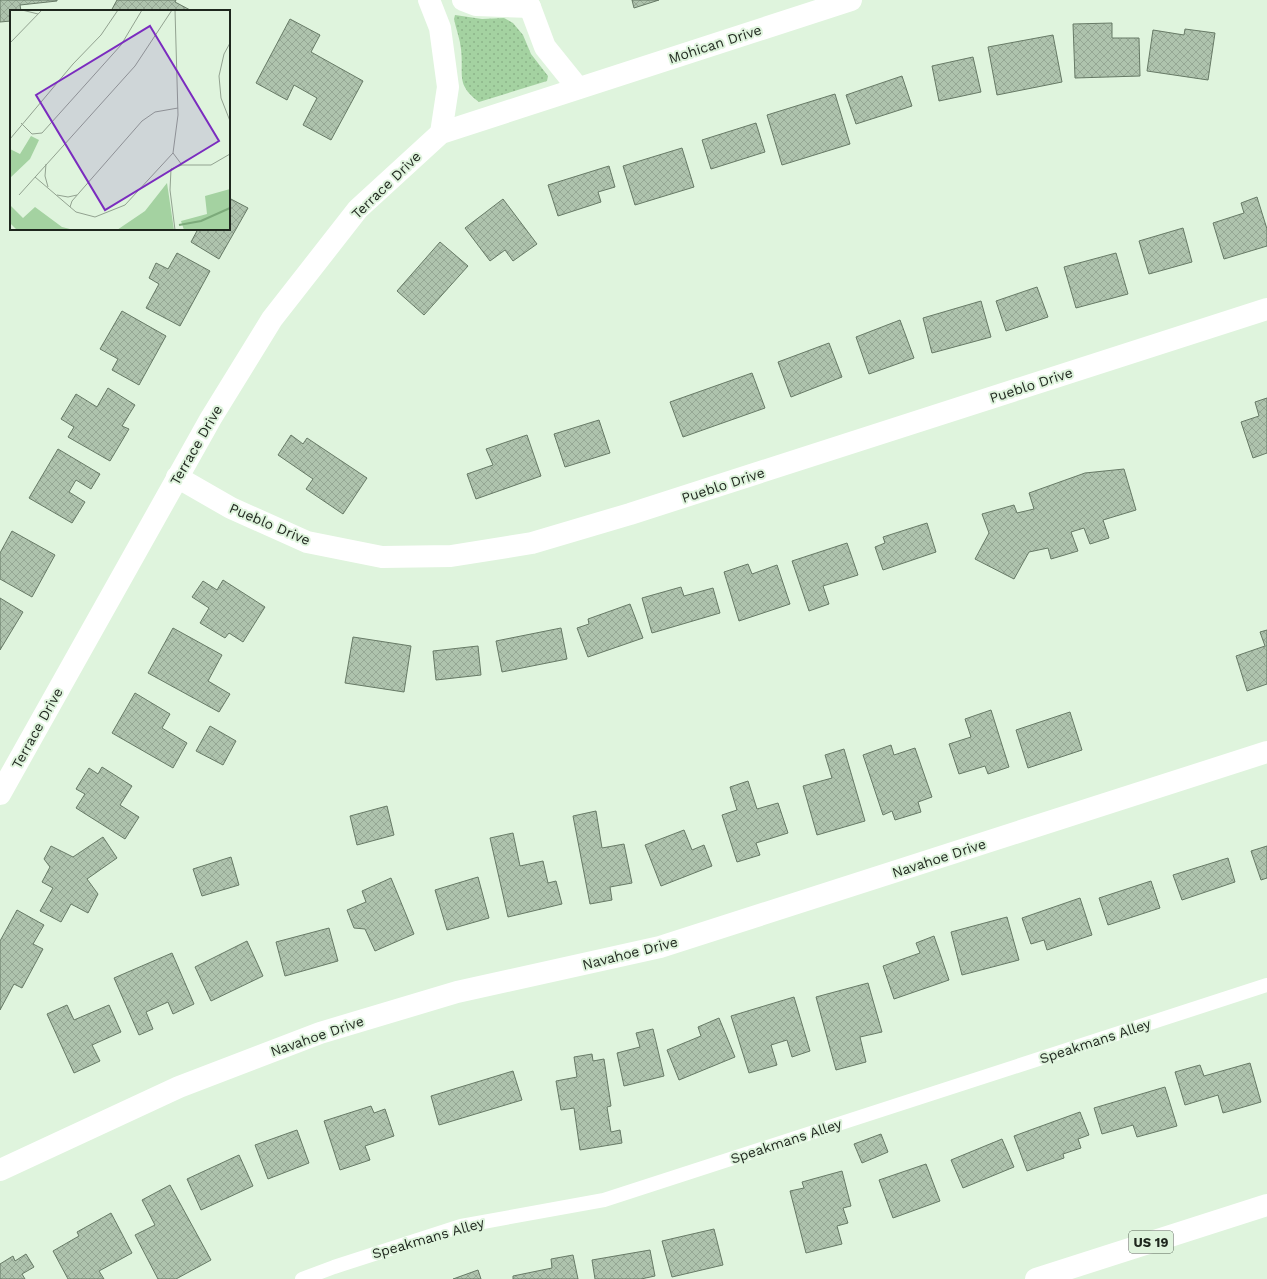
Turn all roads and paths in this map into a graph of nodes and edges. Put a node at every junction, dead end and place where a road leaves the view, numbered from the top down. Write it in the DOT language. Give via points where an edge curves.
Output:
graph roads {
  1 [pos="429,0"];
  2 [pos="463,0"];
  3 [pos="851,0"];
  4 [pos="533,4"];
  5 [pos="578,88"];
  6 [pos="441,133"];
  7 [pos="1267,309"];
  8 [pos="177,477"];
  9 [pos="1267,752"];
  10 [pos="0,794"];
  11 [pos="1267,986"];
  12 [pos="0,1170"];
  13 [pos="1267,1204"];
  14 [pos="302,1279"];
  15 [pos="1036,1279"];
  1 -- 6 [label="street" via="440,28 448,87"];
  2 -- 4 [label="street" via="476,5"];
  3 -- 5 [label="street, Mohican Drive"];
  4 -- 5 [label="street" via="545,47"];
  5 -- 6 [label="street, Terrace Drive"];
  6 -- 8 [label="street, Terrace Drive" via="358,209 272,319"];
  7 -- 8 [label="street, Pueblo Drive" via="630,514 532,543 451,556 382,557 307,542 231,508"];
  8 -- 10 [label="street, Terrace Drive"];
  9 -- 12 [label="street, Navahoe Drive" via="660,947 457,992 320,1033 179,1087"];
  11 -- 14 [label="lane, Speakmans Alley" via="604,1200 461,1226"];
  13 -- 15 [label="street, US 19"];
}
